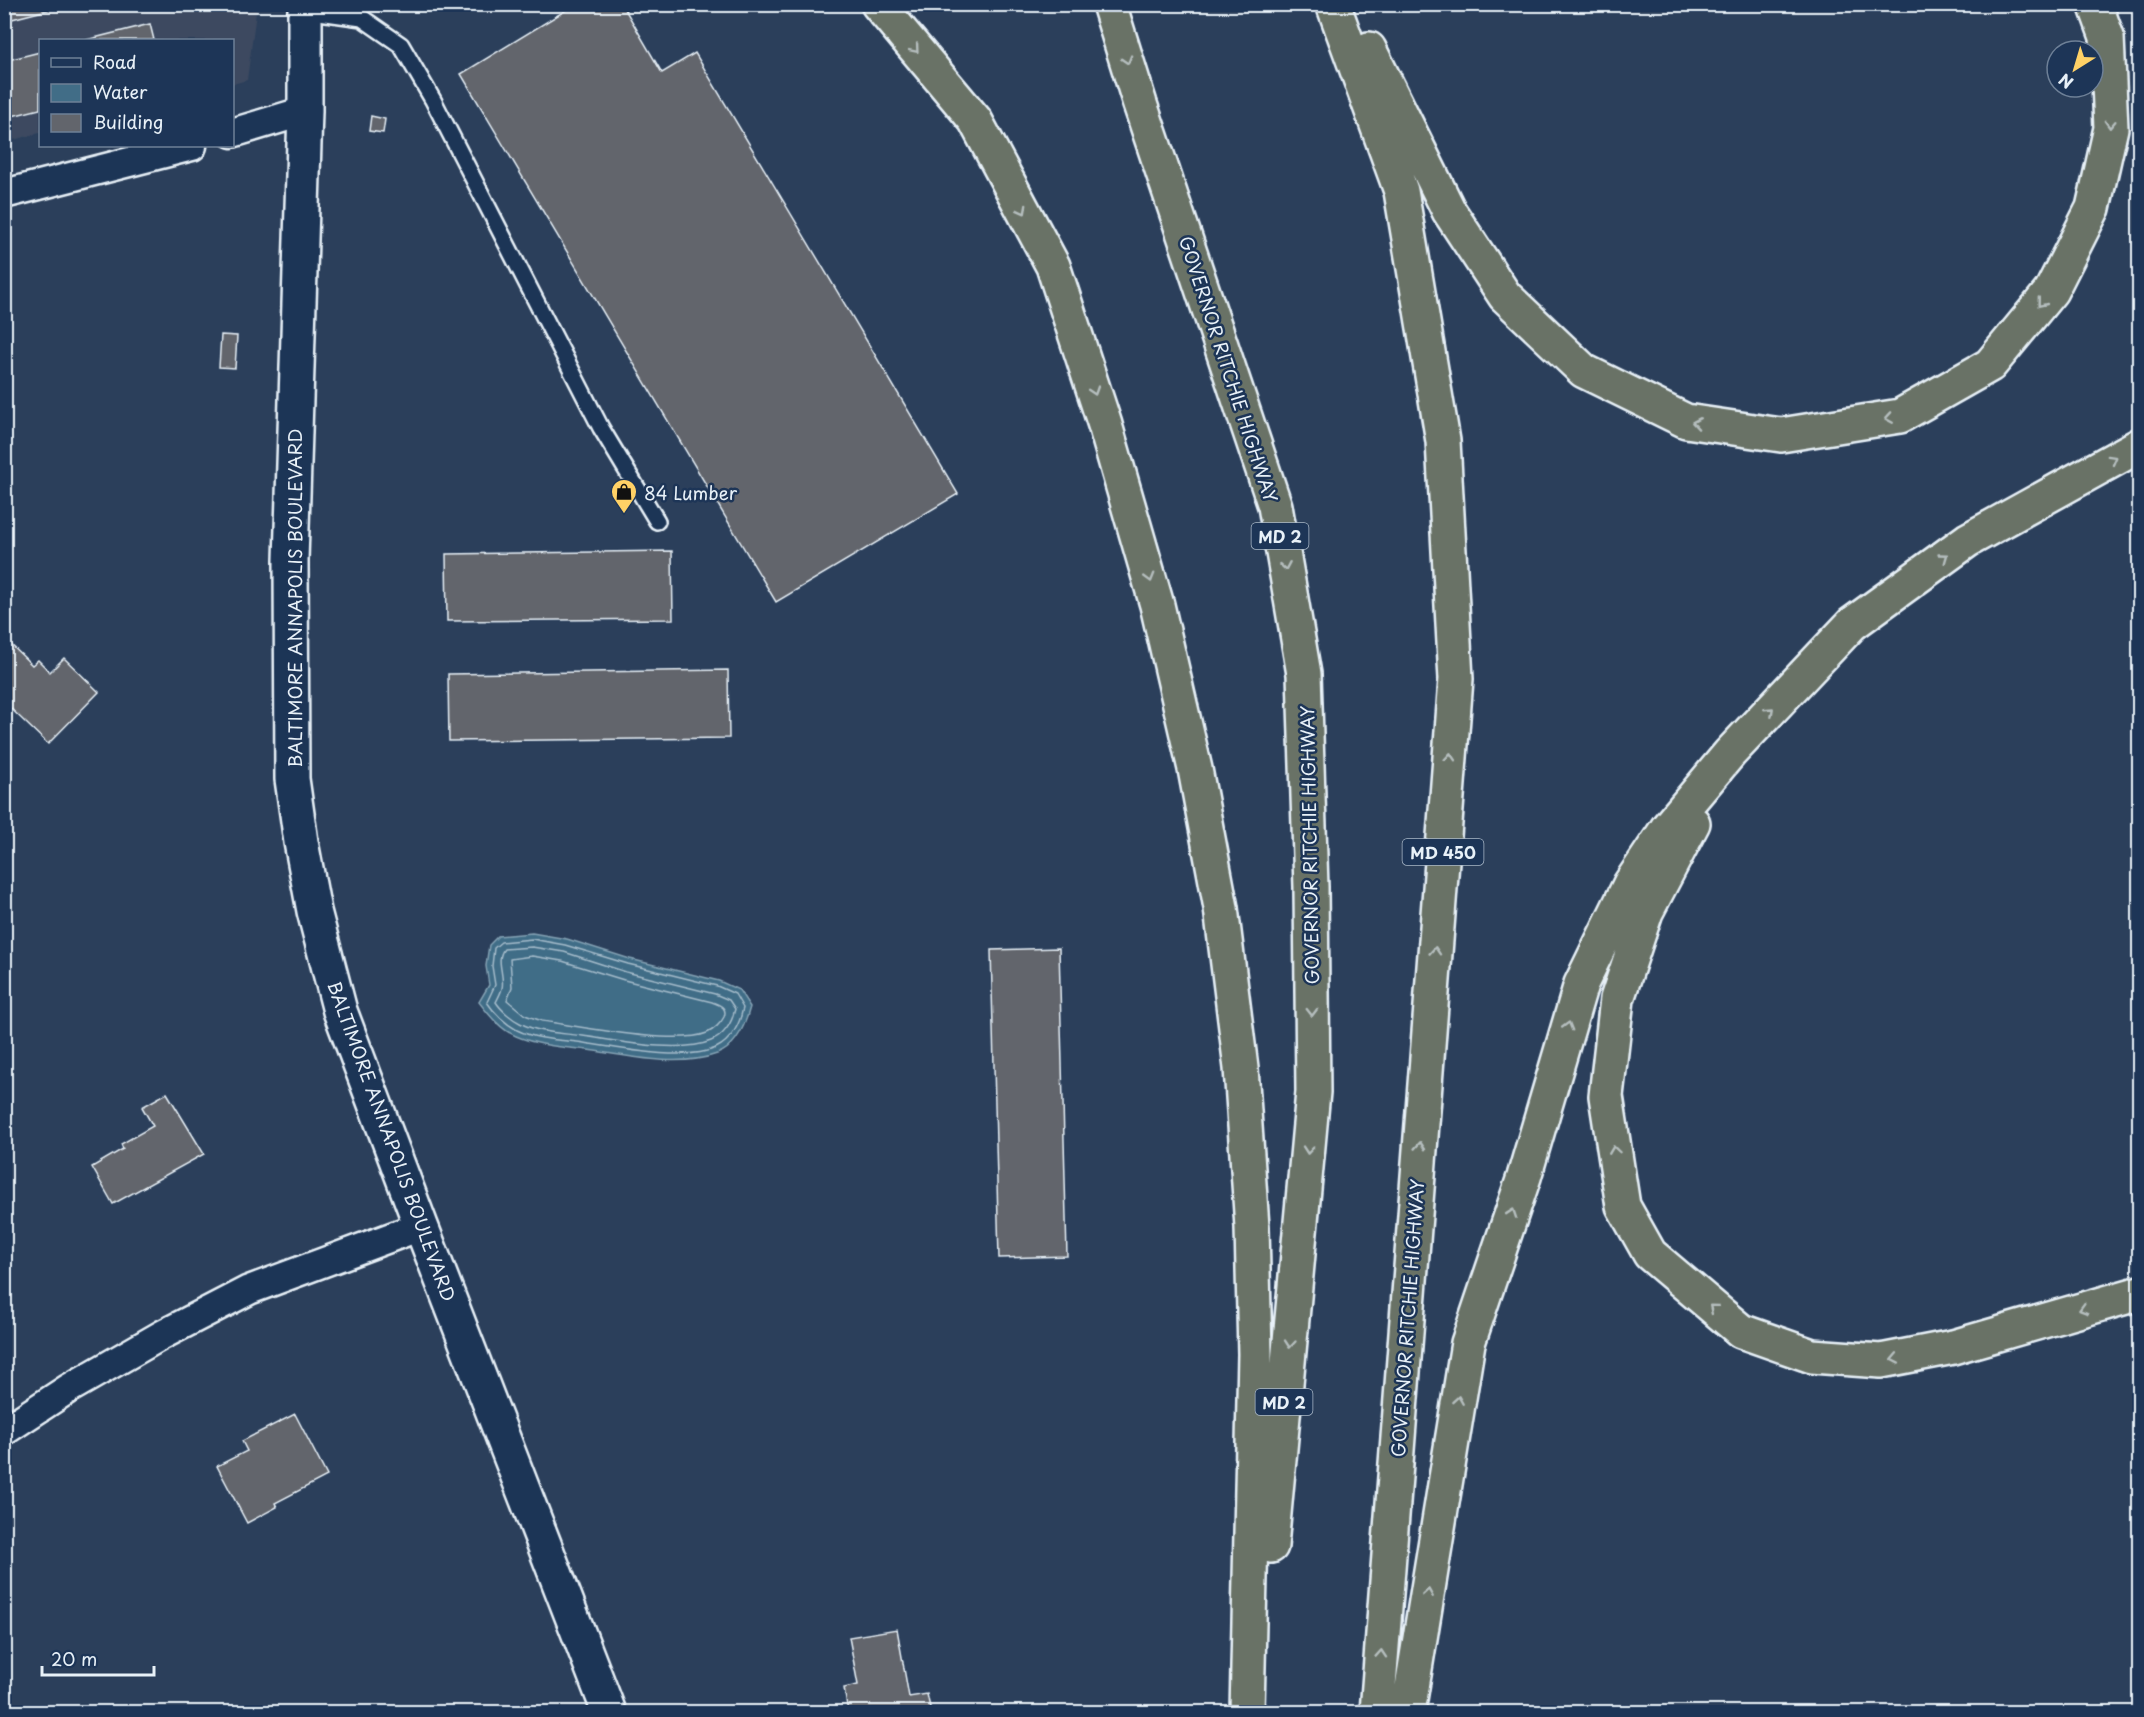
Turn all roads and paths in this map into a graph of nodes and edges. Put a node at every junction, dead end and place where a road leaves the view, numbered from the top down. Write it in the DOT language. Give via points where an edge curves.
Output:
graph roads {
  1 [pos="878,4"];
  2 [pos="1109,4"];
  3 [pos="1333,4"];
  4 [pos="1347,4"];
  5 [pos="2095,4"];
  6 [pos="305,7"];
  7 [pos="305,111"];
  8 [pos="234,132"];
  9 [pos="188,147"];
  10 [pos="4,194"];
  11 [pos="2139,445"];
  12 [pos="657,521"];
  13 [pos="1730,753"];
  14 [pos="421,1227"];
  15 [pos="2139,1293"];
  16 [pos="4,1431"];
  17 [pos="609,1713"];
  18 [pos="1247,1713"];
  19 [pos="1255,1713"];
  20 [pos="1377,1713"];
  21 [pos="1408,1713"];
  1 -- 18 [label="highway, one-way" via="975,120 1053,266 1105,425 1157,605 1195,769 1221,908 1240,1057 1252,1227 1255,1354"];
  2 -- 19 [label="highway, GOVERNOR RITCHIE HIGHWAY / MD 2, one-way" via="1275,506 1304,674 1313,1092"];
  20 -- 3 [label="highway, GOVERNOR RITCHIE HIGHWAY / MD 450, one-way" via="1456,679 1443,441 1401,191"];
  5 -- 4 [label="highway, one-way" via="2107,37 2111,128 2093,208 2051,291 1990,365 1900,416 1780,435 1686,422 1584,371 1505,296 1449,211"];
  6 -- 7 [label="street, BALTIMORE ANNAPOLIS BOULEVARD"];
  6 -- 12 [label="lane" via="362,18 402,45 601,428"];
  7 -- 8 [label="street"];
  7 -- 14 [label="street, BALTIMORE ANNAPOLIS BOULEVARD" via="291,560 292,779 314,911 340,1011"];
  9 -- 10 [label="street"];
  13 -- 11 [label="highway, one-way" via="1852,624 1968,540"];
  15 -- 13 [label="highway, one-way" via="1953,1347 1881,1361 1824,1357 1741,1332 1650,1254 1623,1206 1606,1096 1617,999 1646,912"];
  21 -- 13 [label="highway, one-way" via="1468,1343 1524,1177 1581,984 1630,884 1668,827"];
  14 -- 16 [label="street" via="249,1290 87,1378"];
  14 -- 17 [label="street, BALTIMORE ANNAPOLIS BOULEVARD"];
}
